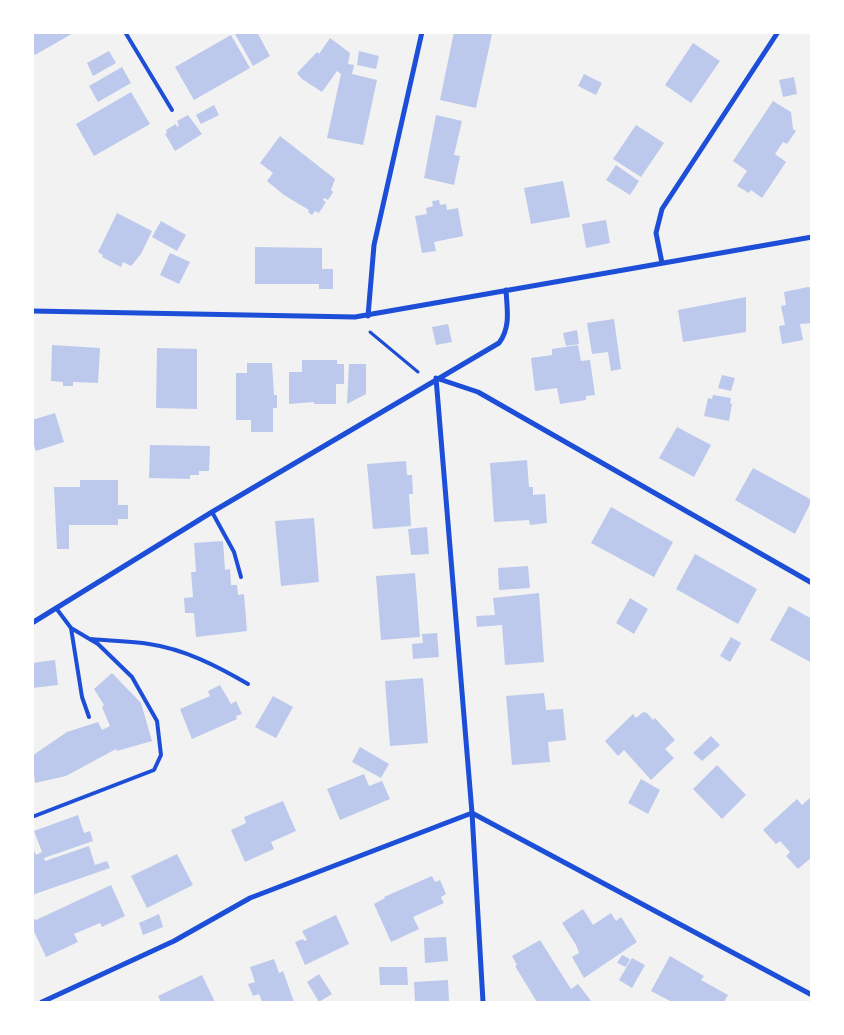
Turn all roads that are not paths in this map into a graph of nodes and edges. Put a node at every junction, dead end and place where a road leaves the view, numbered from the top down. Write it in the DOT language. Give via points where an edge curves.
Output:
graph roads {
  1 [pos="125,32"];
  2 [pos="422,32"];
  3 [pos="778,32"];
  4 [pos="172,110"];
  5 [pos="812,237"];
  6 [pos="662,263"];
  7 [pos="506,290"];
  8 [pos="32,311"];
  9 [pos="368,316"];
  10 [pos="436,378"];
  11 [pos="212,512"];
  12 [pos="241,577"];
  13 [pos="812,583"];
  14 [pos="56,608"];
  15 [pos="32,623"];
  16 [pos="71,628"];
  17 [pos="89,639"];
  18 [pos="248,684"];
  19 [pos="90,717"];
  20 [pos="472,813"];
  21 [pos="32,816"];
  22 [pos="812,996"];
  23 [pos="42,1002"];
  24 [pos="482,1002"];
  1 -- 4 [label="lane"];
  2 -- 9 [label="street" via="374,245"];
  3 -- 6 [label="street" via="662,210 656,232"];
  5 -- 6 [label="street"];
  6 -- 7 [label="street"];
  7 -- 9 [label="street"];
  7 -- 10 [label="street" via="508,324 504,336 498,343"];
  8 -- 9 [label="street"];
  10 -- 11 [label="street"];
  10 -- 13 [label="street" via="478,392"];
  10 -- 20 [label="street"];
  11 -- 12 [label="lane" via="234,552"];
  11 -- 14 [label="street"];
  14 -- 15 [label="street"];
  14 -- 16 [label="lane"];
  16 -- 17 [label="lane"];
  16 -- 19 [label="lane" via="82,697"];
  17 -- 18 [label="lane" via="150,644 214,665"];
  17 -- 21 [label="lane" via="132,677 157,721 162,755 154,770"];
  20 -- 22 [label="street"];
  20 -- 23 [label="street" via="250,898 174,941"];
  20 -- 24 [label="street"];
}
